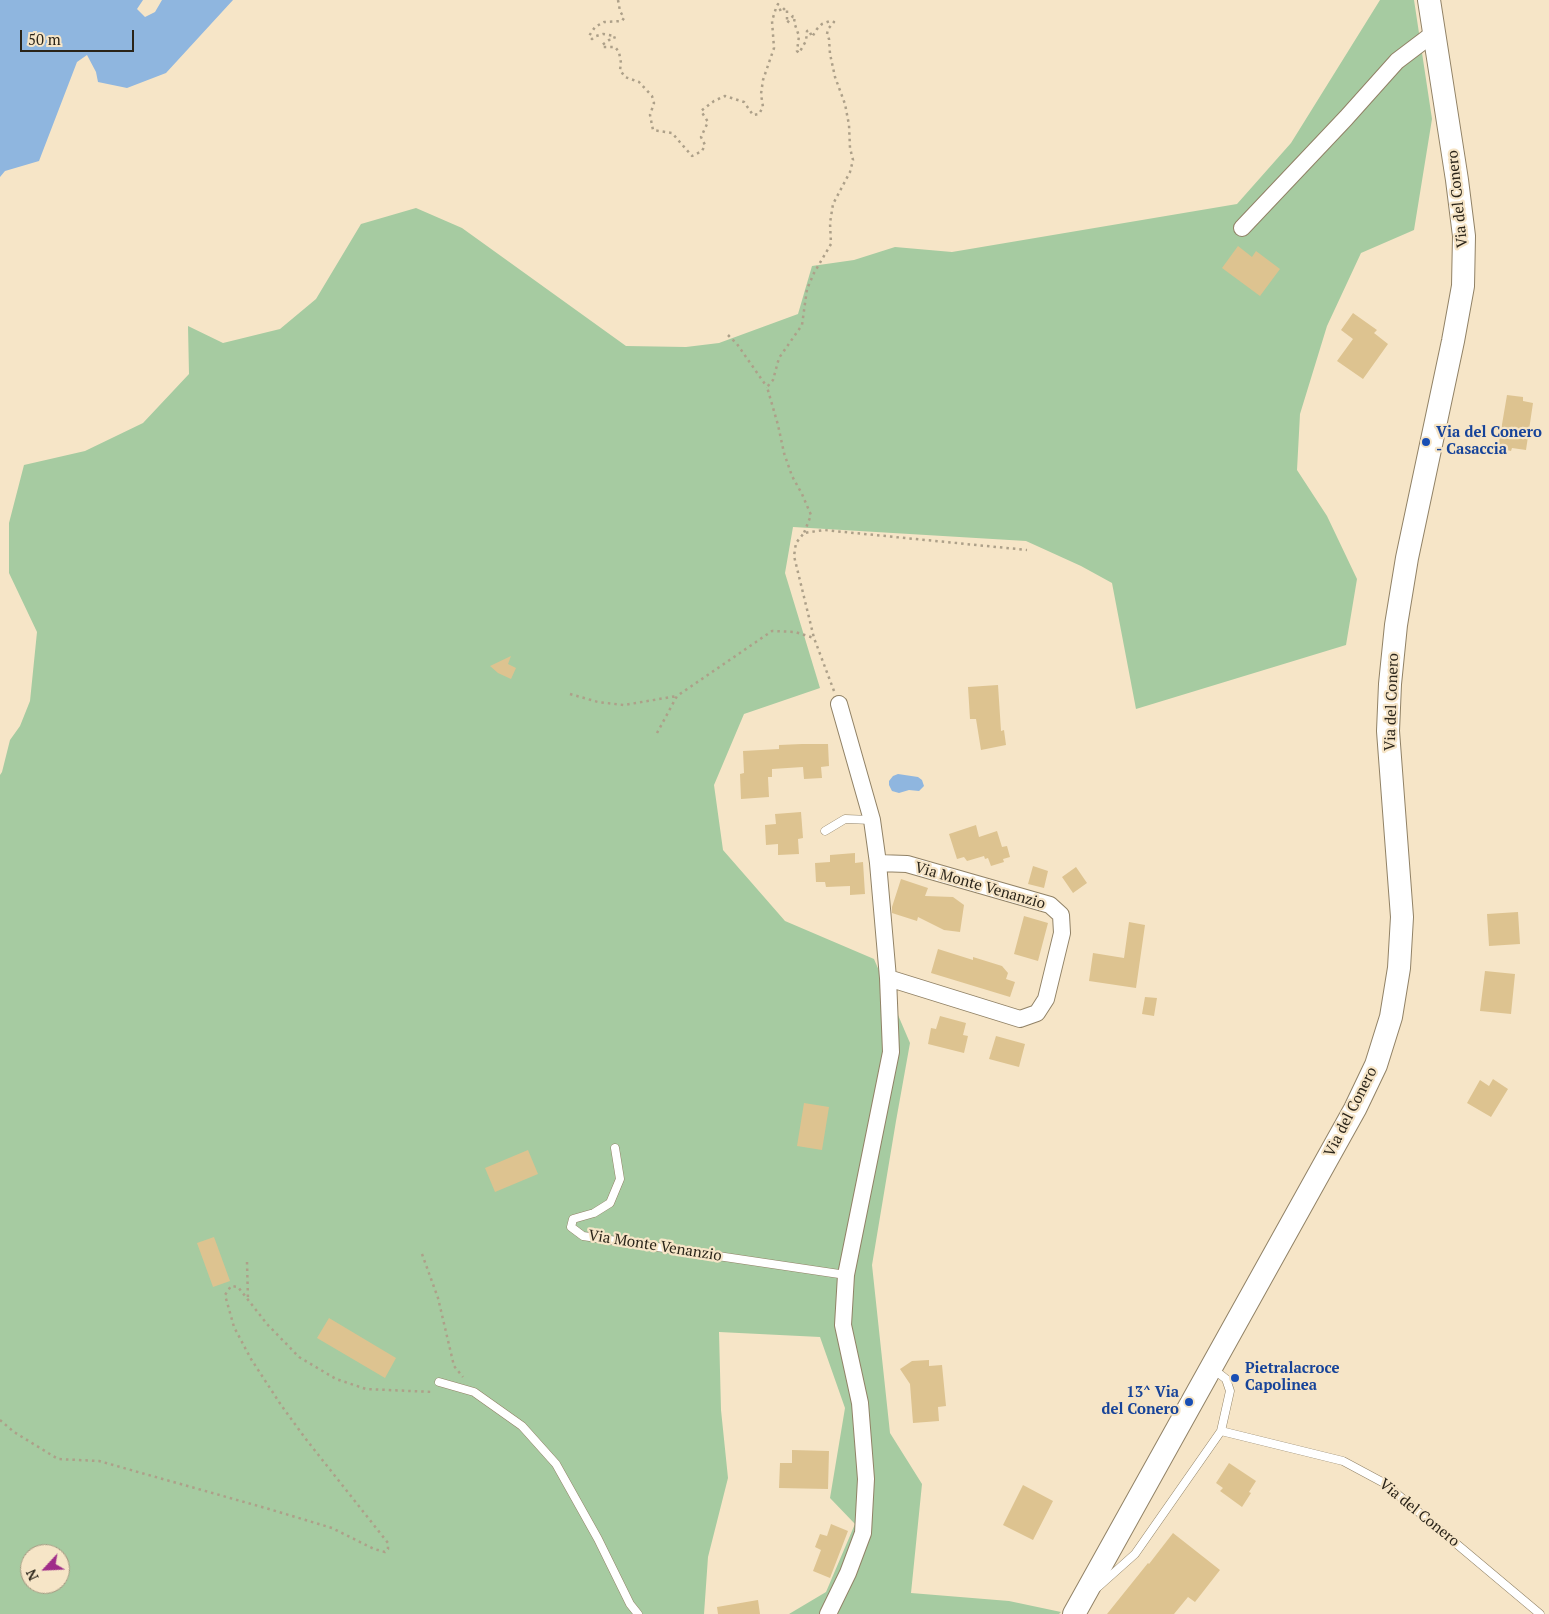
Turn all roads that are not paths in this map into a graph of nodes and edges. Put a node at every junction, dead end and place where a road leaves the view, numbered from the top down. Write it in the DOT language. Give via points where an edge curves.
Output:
graph roads {
  1 [pos="1429,0"];
  2 [pos="1434,33"];
  3 [pos="1242,228"];
  4 [pos="839,704"];
  5 [pos="872,820"];
  6 [pos="825,831"];
  7 [pos="878,862"];
  8 [pos="888,978"];
  9 [pos="615,1148"];
  10 [pos="846,1275"];
  11 [pos="1211,1368"];
  12 [pos="438,1382"];
  13 [pos="1221,1431"];
  14 [pos="1078,1608"];
  15 [pos="638,1614"];
  16 [pos="828,1614"];
  17 [pos="1540,1614"];
  1 -- 2 [label="main road, Via del Conero"];
  2 -- 3 [label="street" via="1397,60"];
  2 -- 11 [label="main road, Via del Conero" via="1464,236 1463,286 1408,558 1391,674 1388,731 1402,917 1399,968 1391,1017 1376,1065 1355,1109"];
  4 -- 5 [label="street"];
  5 -- 6 [label="lane" via="845,819"];
  5 -- 7 [label="street"];
  7 -- 8 [label="street"];
  7 -- 8 [label="street, Via Monte Venanzio" via="907,864 1050,905 1061,915 1062,933 1046,999 1037,1012 1020,1019"];
  8 -- 10 [label="street" via="891,1052"];
  9 -- 10 [label="lane, Via Monte Venanzio" via="620,1180 610,1203 573,1219 572,1227 583,1236"];
  10 -- 16 [label="street" via="843,1325 860,1403 866,1479 863,1533"];
  11 -- 13 [label="lane, Via del Conero" via="1226,1379 1230,1391"];
  11 -- 14 [label="main road, Via del Conero"];
  12 -- 15 [label="lane" via="474,1392 522,1426 556,1464"];
  13 -- 14 [label="lane, Via del Conero" via="1135,1554"];
  13 -- 17 [label="lane, Via del Conero" via="1343,1461 1384,1483"];
}
